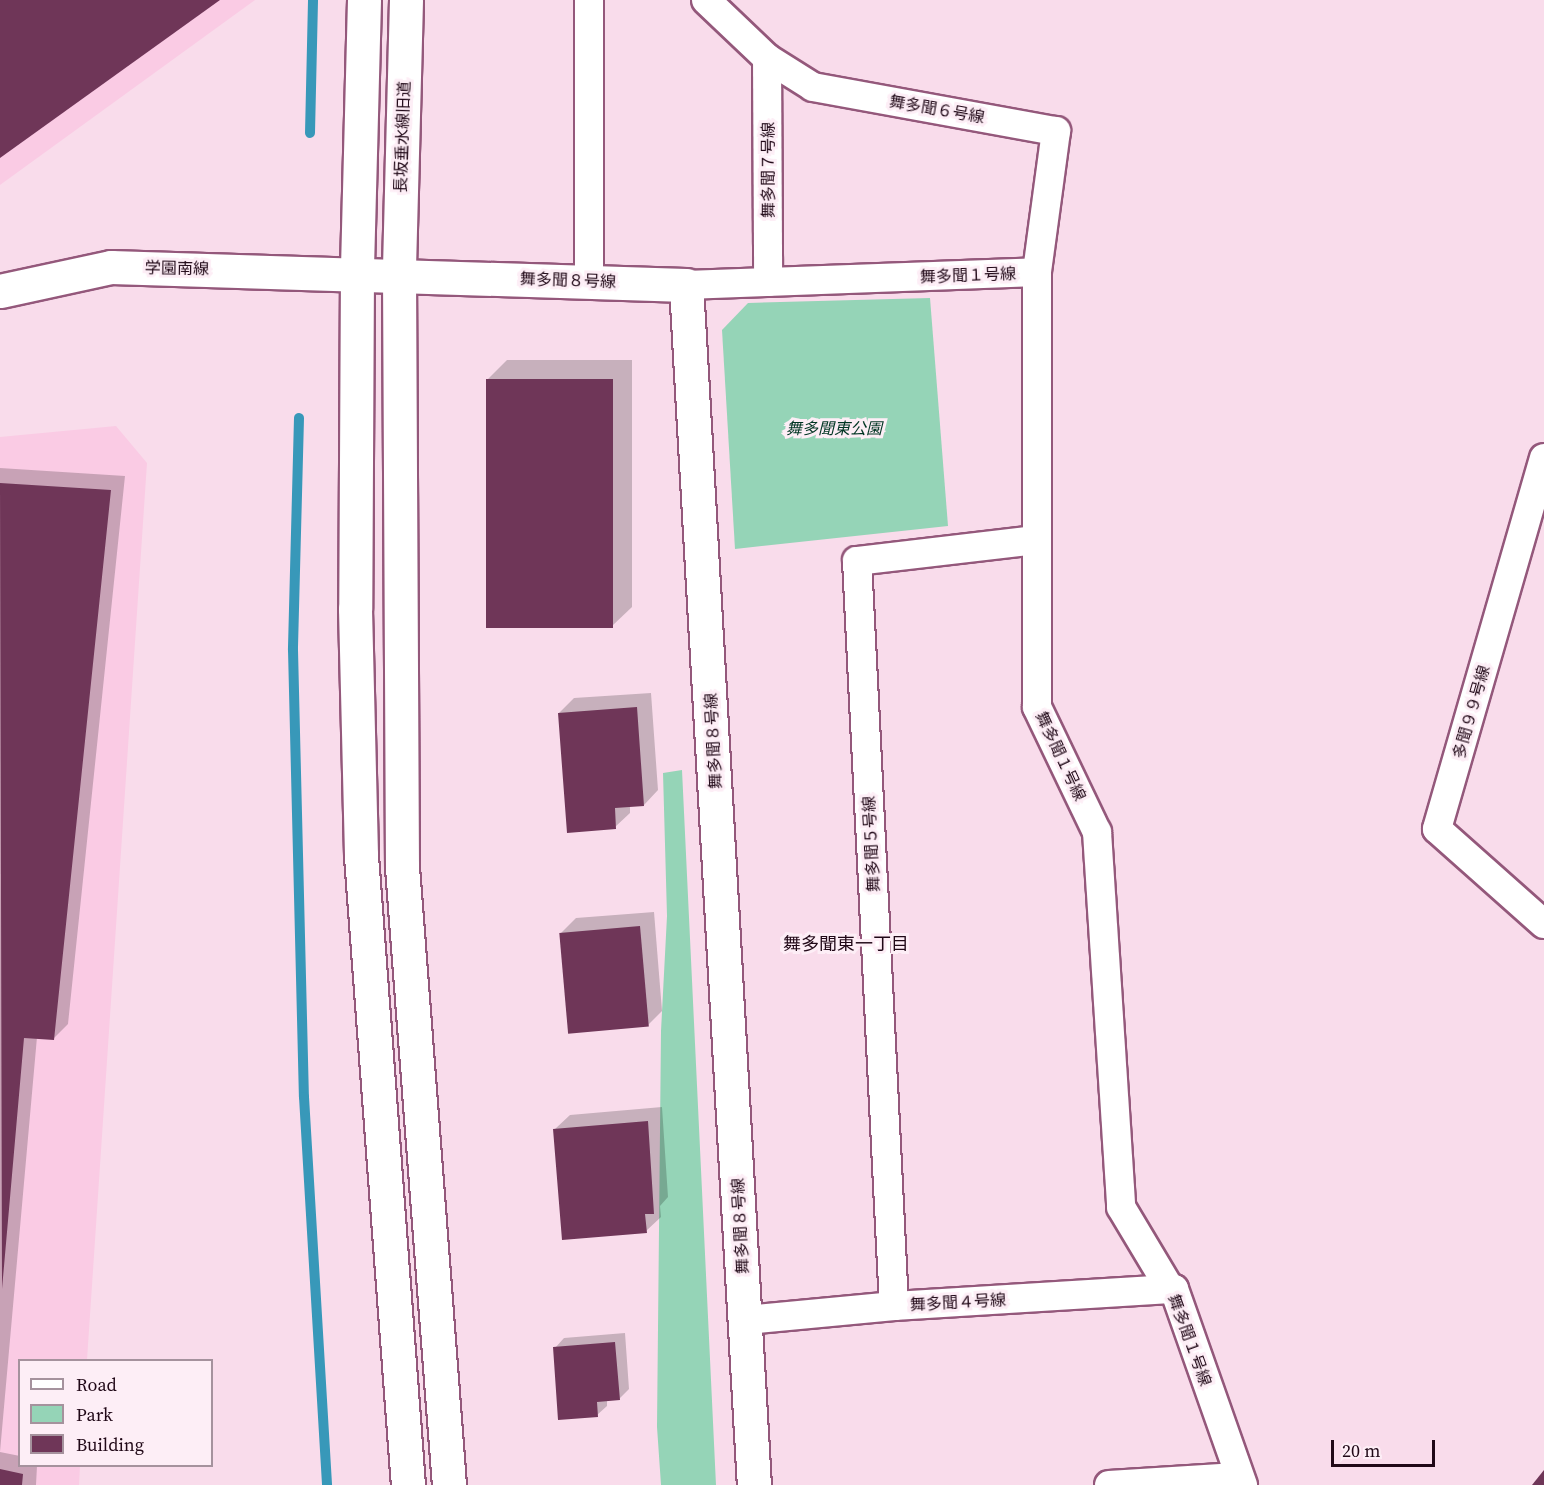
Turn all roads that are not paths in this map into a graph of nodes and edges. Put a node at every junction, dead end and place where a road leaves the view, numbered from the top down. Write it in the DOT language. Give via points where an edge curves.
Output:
graph roads {
  1 [pos="364,0"];
  2 [pos="406,0"];
  3 [pos="589,0"];
  4 [pos="706,0"];
  5 [pos="767,58"];
  6 [pos="357,272"];
  7 [pos="1037,273"];
  8 [pos="399,274"];
  9 [pos="589,281"];
  10 [pos="768,282"];
  11 [pos="686,285"];
  12 [pos="0,291"];
  13 [pos="1544,458"];
  14 [pos="1035,540"];
  15 [pos="1544,924"];
  16 [pos="1170,1289"];
  17 [pos="894,1306"];
  18 [pos="746,1320"];
  19 [pos="1240,1481"];
  20 [pos="408,1485"];
  21 [pos="449,1485"];
  22 [pos="754,1485"];
  23 [pos="1109,1485"];
  1 -- 6 [label="street"];
  2 -- 8 [label="street, 長坂垂水線旧道"];
  3 -- 9 [label="street"];
  4 -- 5 [label="street, 舞多聞６号線"];
  5 -- 7 [label="street, 舞多聞６号線" via="813,87 1056,131"];
  5 -- 10 [label="street, 舞多聞７号線"];
  6 -- 8 [label="street, 学園南線"];
  6 -- 12 [label="street, 学園南線" via="111,267"];
  6 -- 20 [label="street" via="355,609 361,856"];
  7 -- 10 [label="street, 舞多聞１号線"];
  7 -- 14 [label="street, 舞多聞１号線"];
  8 -- 9 [label="street, 舞多聞８号線"];
  8 -- 21 [label="street, 長坂垂水線旧道" via="402,867"];
  9 -- 11 [label="street, 舞多聞８号線"];
  10 -- 11 [label="street, 舞多聞１号線"];
  11 -- 18 [label="street, 舞多聞８号線"];
  13 -- 15 [label="street, 多聞９９号線" via="1437,829"];
  14 -- 16 [label="street, 舞多聞１号線" via="1037,707 1097,832 1121,1207"];
  14 -- 17 [label="street, 舞多聞５号線" via="857,561"];
  16 -- 17 [label="street, 舞多聞４号線"];
  16 -- 19 [label="street, 舞多聞１号線" via="1174,1289"];
  17 -- 18 [label="street, 舞多聞４号線"];
  18 -- 22 [label="street, 舞多聞８号線"];
  19 -- 23 [label="street"];
}
